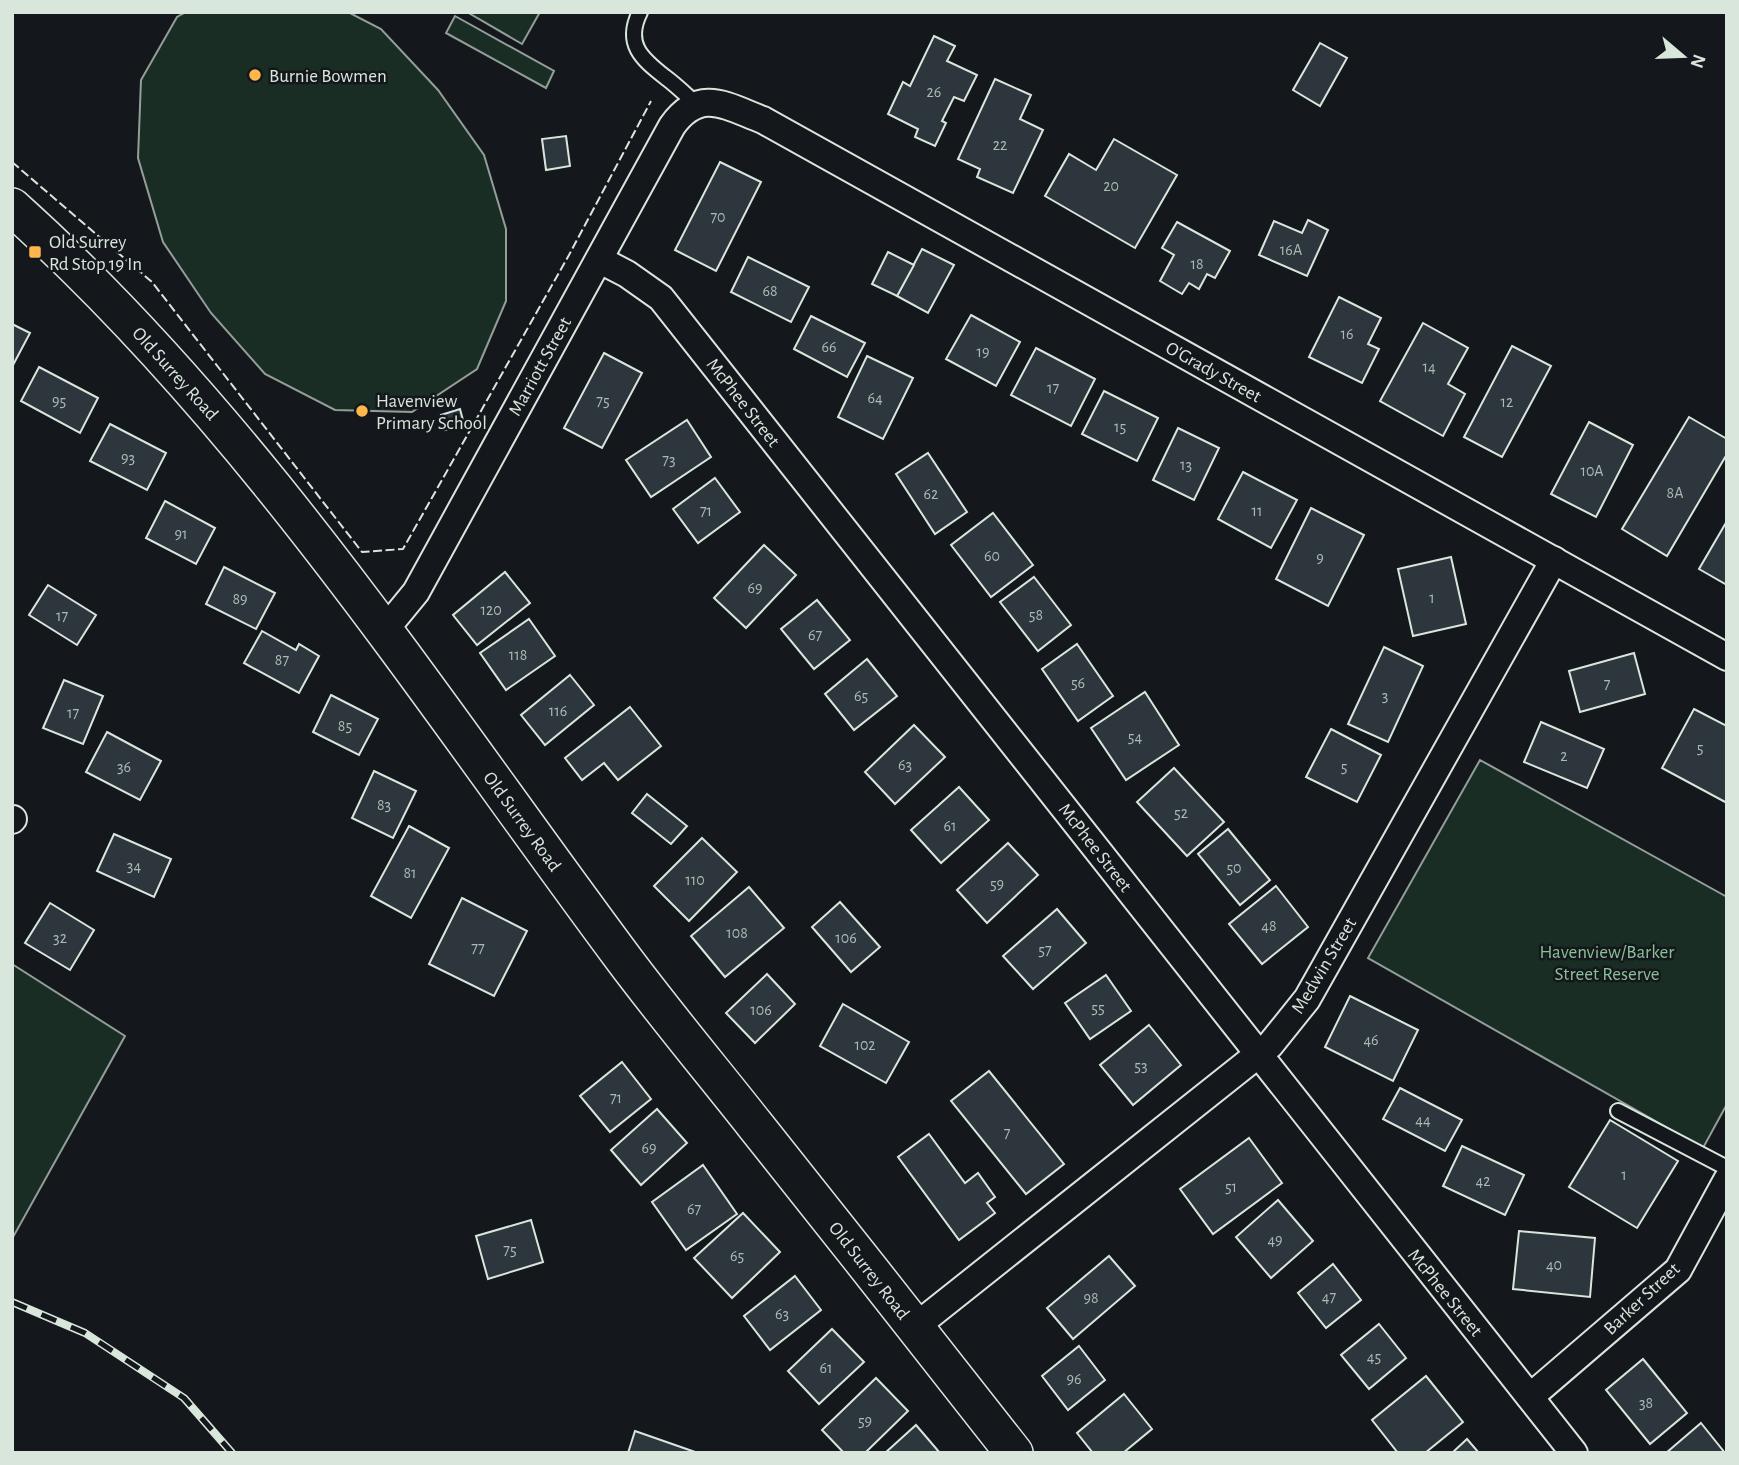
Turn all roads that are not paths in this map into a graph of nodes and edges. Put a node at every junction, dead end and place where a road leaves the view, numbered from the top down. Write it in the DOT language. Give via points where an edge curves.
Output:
graph roads {
  1 [pos="633,17"];
  2 [pos="695,103"];
  3 [pos="12,207"];
  4 [pos="600,260"];
  5 [pos="1554,560"];
  6 [pos="384,631"];
  7 [pos="1727,657"];
  8 [pos="1261,1054"];
  9 [pos="1618,1111"];
  10 [pos="1727,1168"];
  11 [pos="1727,1180"];
  12 [pos="915,1326"];
  13 [pos="1530,1396"];
  14 [pos="1014,1453"];
  15 [pos="1574,1453"];
  1 -- 2 [label="lane" via="637,49"];
  2 -- 4 [label="street, Marriott Street" via="671,126"];
  2 -- 5 [label="street, O'Grady Street" via="719,104 763,120"];
  3 -- 6 [label="main road, Old Surrey Road" via="131,323 217,417"];
  4 -- 6 [label="street, Marriott Street" via="416,592"];
  4 -- 8 [label="street, McPhee Street" via="661,298"];
  5 -- 7 [label="street, O'Grady Street"];
  5 -- 8 [label="street, Medwin Street" via="1307,999"];
  6 -- 12 [label="main road, Old Surrey Road" via="623,958"];
  8 -- 12 [label="street, Medwin Street"];
  8 -- 13 [label="street, McPhee Street"];
  9 -- 10 [label="lane"];
  11 -- 13 [label="street, Barker Street" via="1678,1270"];
  12 -- 14 [label="main road, Old Surrey Road"];
  13 -- 15 [label="street, McPhee Street"];
}
